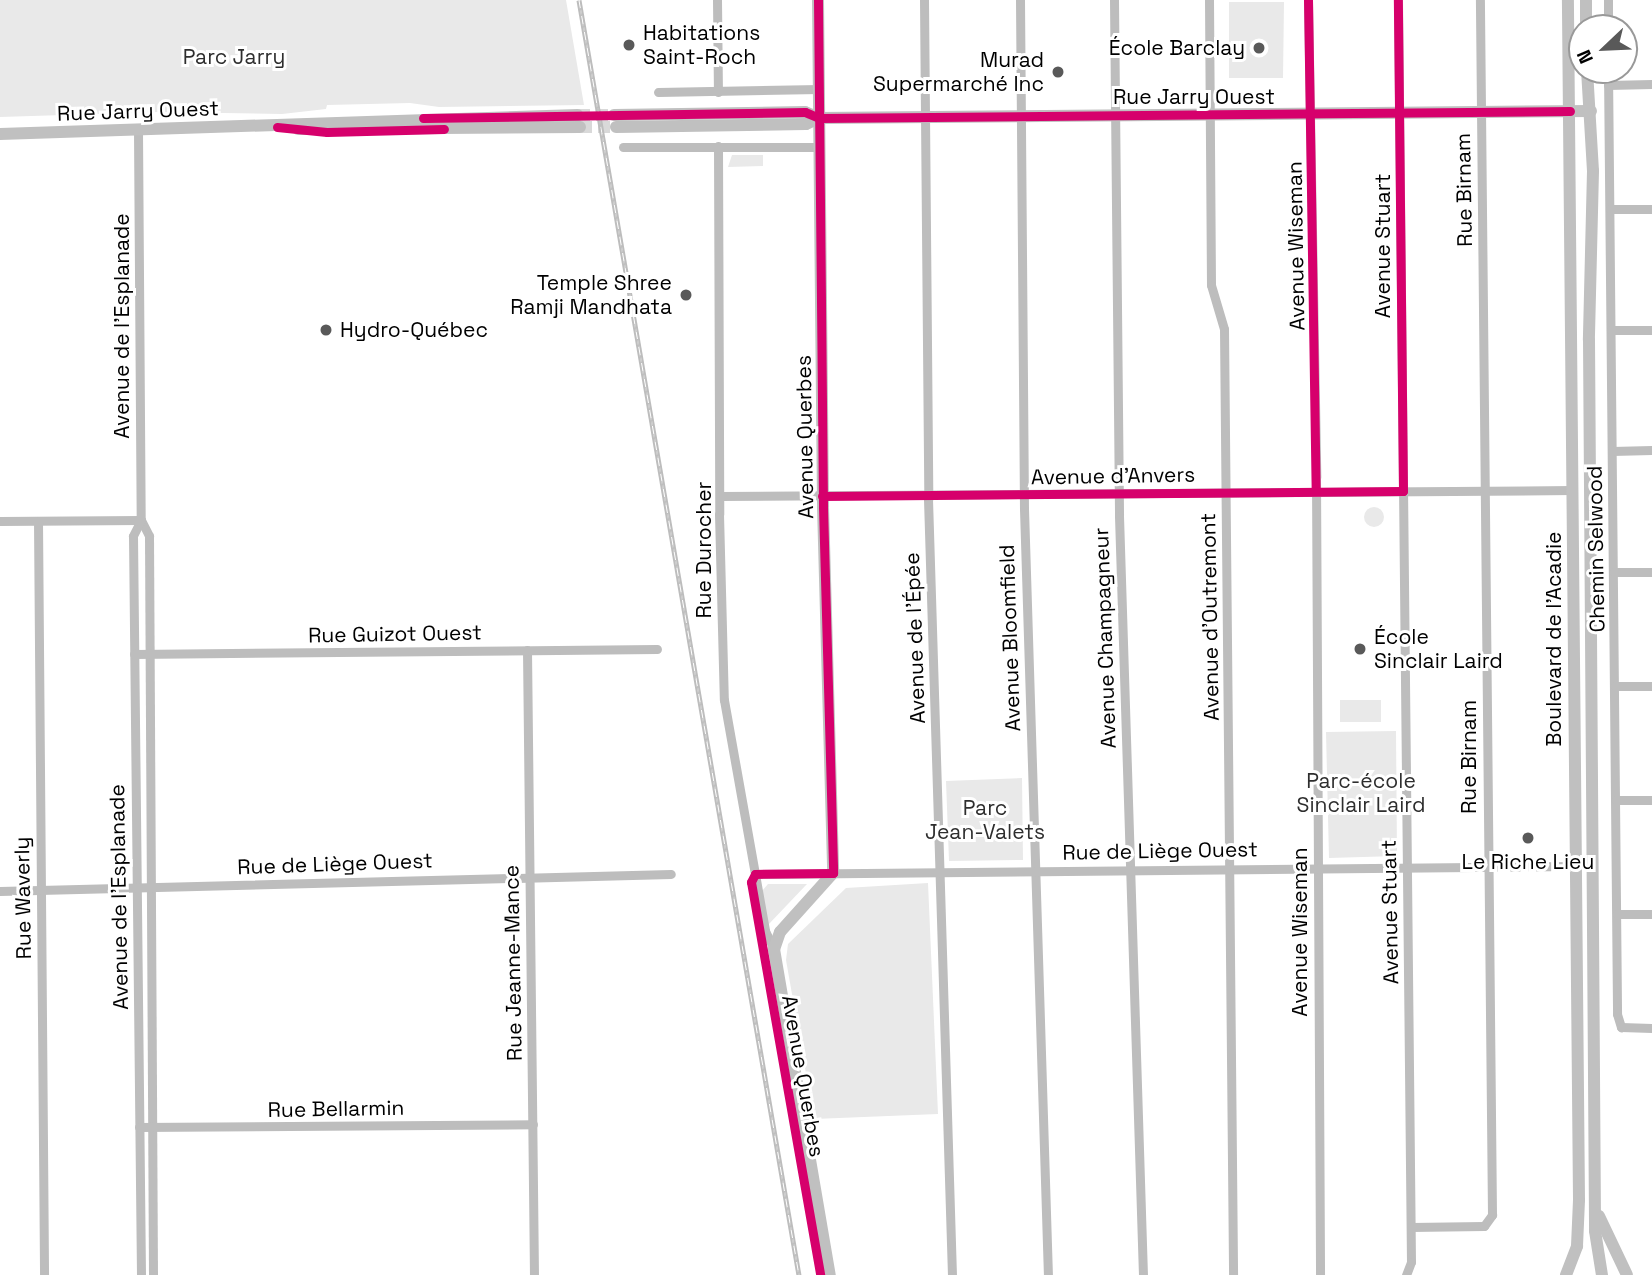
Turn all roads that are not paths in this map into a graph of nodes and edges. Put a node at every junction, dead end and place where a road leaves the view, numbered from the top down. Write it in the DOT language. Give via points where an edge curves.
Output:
graph roads {
  1 [pos="717,0"];
  2 [pos="818,0"];
  3 [pos="924,0"];
  4 [pos="1020,0"];
  5 [pos="1114,0"];
  6 [pos="1209,0"];
  7 [pos="1308,0"];
  8 [pos="1398,0"];
  9 [pos="1480,0"];
  10 [pos="1569,0"];
  11 [pos="1588,84"];
  12 [pos="1652,84"];
  13 [pos="1608,85"];
  14 [pos="819,89"];
  15 [pos="658,92"];
  16 [pos="718,92"];
  17 [pos="1570,111"];
  18 [pos="1591,111"];
  19 [pos="1481,112"];
  20 [pos="1400,113"];
  21 [pos="1210,114"];
  22 [pos="1312,114"];
  23 [pos="1116,115"];
  24 [pos="1022,116"];
  25 [pos="925,117"];
  26 [pos="819,118"];
  27 [pos="579,121"];
  28 [pos="615,121"];
  29 [pos="138,131"];
  30 [pos="0,134"];
  31 [pos="718,146"];
  32 [pos="623,147"];
  33 [pos="820,147"];
  34 [pos="1610,209"];
  35 [pos="1652,209"];
  36 [pos="1611,330"];
  37 [pos="1652,330"];
  38 [pos="1652,450"];
  39 [pos="1612,451"];
  40 [pos="1484,490"];
  41 [pos="1573,490"];
  42 [pos="1315,491"];
  43 [pos="1403,491"];
  44 [pos="1226,492"];
  45 [pos="1119,494"];
  46 [pos="928,495"];
  47 [pos="1024,495"];
  48 [pos="720,496"];
  49 [pos="822,496"];
  50 [pos="141,520"];
  51 [pos="0,521"];
  52 [pos="38,521"];
  53 [pos="1614,572"];
  54 [pos="1652,572"];
  55 [pos="657,649"];
  56 [pos="527,650"];
  57 [pos="134,654"];
  58 [pos="149,654"];
  59 [pos="1652,685"];
  60 [pos="1615,686"];
  61 [pos="1616,800"];
  62 [pos="1652,800"];
  63 [pos="1575,866"];
  64 [pos="1487,867"];
  65 [pos="1407,868"];
  66 [pos="1317,869"];
  67 [pos="1230,870"];
  68 [pos="1129,871"];
  69 [pos="1035,872"];
  70 [pos="834,873"];
  71 [pos="939,873"];
  72 [pos="671,874"];
  73 [pos="755,874"];
  74 [pos="530,878"];
  75 [pos="136,888"];
  76 [pos="152,888"];
  77 [pos="40,890"];
  78 [pos="0,891"];
  79 [pos="1617,914"];
  80 [pos="1652,914"];
  81 [pos="774,949"];
  82 [pos="1652,1028"];
  83 [pos="533,1124"];
  84 [pos="139,1127"];
  85 [pos="152,1127"];
  86 [pos="1597,1212"];
  87 [pos="1411,1227"];
  88 [pos="44,1275"];
  89 [pos="141,1275"];
  90 [pos="153,1275"];
  91 [pos="534,1275"];
  92 [pos="830,1275"];
  93 [pos="952,1275"];
  94 [pos="1048,1275"];
  95 [pos="1143,1275"];
  96 [pos="1233,1275"];
  97 [pos="1320,1275"];
  98 [pos="1406,1275"];
  99 [pos="1566,1275"];
  100 [pos="1602,1275"];
  101 [pos="1627,1275"];
  1 -- 16 [label="street"];
  2 -- 14 [label="main road, Avenue Querbes"];
  3 -- 25 [label="street, Avenue de l'Épée"];
  4 -- 24 [label="street, Avenue Bloomfield"];
  5 -- 23 [label="street, Avenue Champagneur"];
  6 -- 21 [label="street, Avenue d'Outremont"];
  7 -- 22 [label="street, Avenue Wiseman"];
  8 -- 20 [label="street, Avenue Stuart"];
  9 -- 19 [label="street, Rue Birnam"];
  10 -- 17 [label="main road, Boulevard de l'Acadie"];
  11 -- 18 [label="main road, Boulevard de l'Acadie"];
  12 -- 13 [label="street"];
  13 -- 34 [label="street, Chemin Selwood"];
  14 -- 16 [label="street"];
  14 -- 26 [label="main road, Avenue Querbes"];
  15 -- 16 [label="street"];
  17 -- 18 [label="main road, Rue Jarry Ouest"];
  17 -- 19 [label="main road, Rue Jarry Ouest"];
  17 -- 41 [label="main road, Boulevard de l'Acadie"];
  18 -- 86 [label="main road, Boulevard de l'Acadie"];
  19 -- 20 [label="main road, Rue Jarry Ouest"];
  19 -- 40 [label="street, Rue Birnam"];
  20 -- 22 [label="main road, Rue Jarry Ouest"];
  20 -- 43 [label="street, Avenue Stuart"];
  21 -- 22 [label="main road, Rue Jarry Ouest"];
  21 -- 23 [label="main road, Rue Jarry Ouest"];
  21 -- 44 [label="street, Avenue d'Outremont" via="1211,278 1224,329"];
  22 -- 42 [label="street, Avenue Wiseman"];
  23 -- 24 [label="main road, Rue Jarry Ouest"];
  23 -- 45 [label="street, Avenue Champagneur"];
  24 -- 25 [label="main road, Rue Jarry Ouest"];
  24 -- 47 [label="street, Avenue Bloomfield"];
  25 -- 26 [label="main road, Rue Jarry Ouest"];
  25 -- 46 [label="street, Avenue de l'Épée"];
  26 -- 28 [label="main road, Rue Jarry Ouest" via="805,112"];
  26 -- 33 [label="main road, Avenue Querbes"];
  27 -- 29 [label="main road, Rue Jarry Ouest" via="327,132 276,127"];
  29 -- 30 [label="main road, Rue Jarry Ouest"];
  29 -- 50 [label="street, Avenue de l'Esplanade"];
  31 -- 32 [label="street"];
  31 -- 33 [label="street"];
  31 -- 48 [label="street, Rue Durocher"];
  33 -- 49 [label="main road, Avenue Querbes"];
  34 -- 35 [label="street"];
  34 -- 36 [label="street, Chemin Selwood"];
  36 -- 37 [label="street"];
  36 -- 39 [label="street, Chemin Selwood"];
  38 -- 39 [label="street"];
  39 -- 53 [label="street, Chemin Selwood"];
  40 -- 41 [label="street, Avenue d'Anvers"];
  40 -- 43 [label="street, Avenue d'Anvers"];
  40 -- 64 [label="street, Rue Birnam"];
  41 -- 63 [label="main road, Boulevard de l'Acadie"];
  42 -- 43 [label="street, Avenue d'Anvers"];
  42 -- 44 [label="street, Avenue d'Anvers"];
  42 -- 66 [label="street, Avenue Wiseman"];
  43 -- 65 [label="street, Avenue Stuart"];
  44 -- 45 [label="street, Avenue d'Anvers"];
  44 -- 67 [label="street, Avenue d'Outremont"];
  45 -- 47 [label="street, Avenue d'Anvers"];
  45 -- 68 [label="street, Avenue Champagneur"];
  46 -- 47 [label="street, Avenue d'Anvers"];
  46 -- 49 [label="street, Avenue d'Anvers"];
  46 -- 71 [label="street, Avenue de l'Épée"];
  47 -- 69 [label="street, Avenue Bloomfield"];
  48 -- 49 [label="street, Avenue d'Anvers"];
  48 -- 73 [label="street, Rue Durocher" via="724,701"];
  49 -- 70 [label="main road, Avenue Querbes"];
  50 -- 52 [label="street"];
  50 -- 57 [label="street, Avenue de l'Esplanade" via="133,536"];
  50 -- 58 [label="street, Avenue de l'Esplanade" via="149,536"];
  51 -- 52 [label="street"];
  52 -- 77 [label="street, Rue Waverly"];
  53 -- 54 [label="street"];
  53 -- 60 [label="street, Chemin Selwood"];
  55 -- 56 [label="street, Rue Guizot Ouest"];
  56 -- 58 [label="street, Rue Guizot Ouest"];
  56 -- 74 [label="street, Rue Jeanne-Mance"];
  57 -- 58 [label="street, Rue Guizot Ouest"];
  57 -- 75 [label="street, Avenue de l'Esplanade"];
  58 -- 76 [label="street, Avenue de l'Esplanade"];
  59 -- 60 [label="street"];
  60 -- 61 [label="street, Chemin Selwood"];
  61 -- 62 [label="street"];
  61 -- 79 [label="street, Chemin Selwood"];
  63 -- 64 [label="street, Rue de Liège Ouest"];
  63 -- 99 [label="main road, Boulevard de l'Acadie" via="1579,1229"];
  64 -- 65 [label="street, Rue de Liège Ouest"];
  64 -- 87 [label="street, Rue Birnam" via="1492,1218 1481,1226"];
  65 -- 66 [label="street, Rue de Liège Ouest"];
  65 -- 87 [label="street, Avenue Stuart"];
  66 -- 67 [label="street, Rue de Liège Ouest"];
  66 -- 97 [label="street, Avenue Wiseman"];
  67 -- 68 [label="street, Rue de Liège Ouest"];
  67 -- 96 [label="street, Avenue d'Outremont"];
  68 -- 69 [label="street, Rue de Liège Ouest"];
  68 -- 95 [label="street, Avenue Champagneur"];
  69 -- 71 [label="street, Rue de Liège Ouest"];
  69 -- 94 [label="street, Avenue Bloomfield"];
  70 -- 71 [label="street, Rue de Liège Ouest"];
  70 -- 73 [label="street, Rue de Liège Ouest"];
  70 -- 81 [label="main road" via="778,935"];
  71 -- 93 [label="street, Avenue de l'Épée"];
  72 -- 74 [label="street, Rue de Liège Ouest"];
  73 -- 81 [label="street, Rue Durocher" via="765,931"];
  74 -- 76 [label="street, Rue de Liège Ouest"];
  74 -- 83 [label="street, Rue Jeanne-Mance"];
  75 -- 76 [label="street, Rue de Liège Ouest"];
  75 -- 77 [label="street, Rue de Liège Ouest"];
  75 -- 84 [label="street, Avenue de l'Esplanade"];
  76 -- 85 [label="street, Avenue de l'Esplanade"];
  77 -- 78 [label="street, Rue de Liège Ouest"];
  77 -- 88 [label="street, Rue Waverly"];
  79 -- 80 [label="street"];
  79 -- 82 [label="street, Chemin Selwood" via="1617,1014 1621,1027"];
  81 -- 92 [label="main road, Avenue Querbes"];
  83 -- 85 [label="street, Rue Bellarmin"];
  83 -- 91 [label="street, Rue Jeanne-Mance"];
  84 -- 85 [label="street, Rue Bellarmin"];
  84 -- 89 [label="street, Avenue de l'Esplanade"];
  85 -- 90 [label="street, Avenue de l'Esplanade"];
  86 -- 100 [label="main road, Boulevard de l'Acadie" via="1596,1245"];
  86 -- 101 [label="main road"];
  87 -- 98 [label="street, Avenue Stuart" via="1411,1266"];
}
